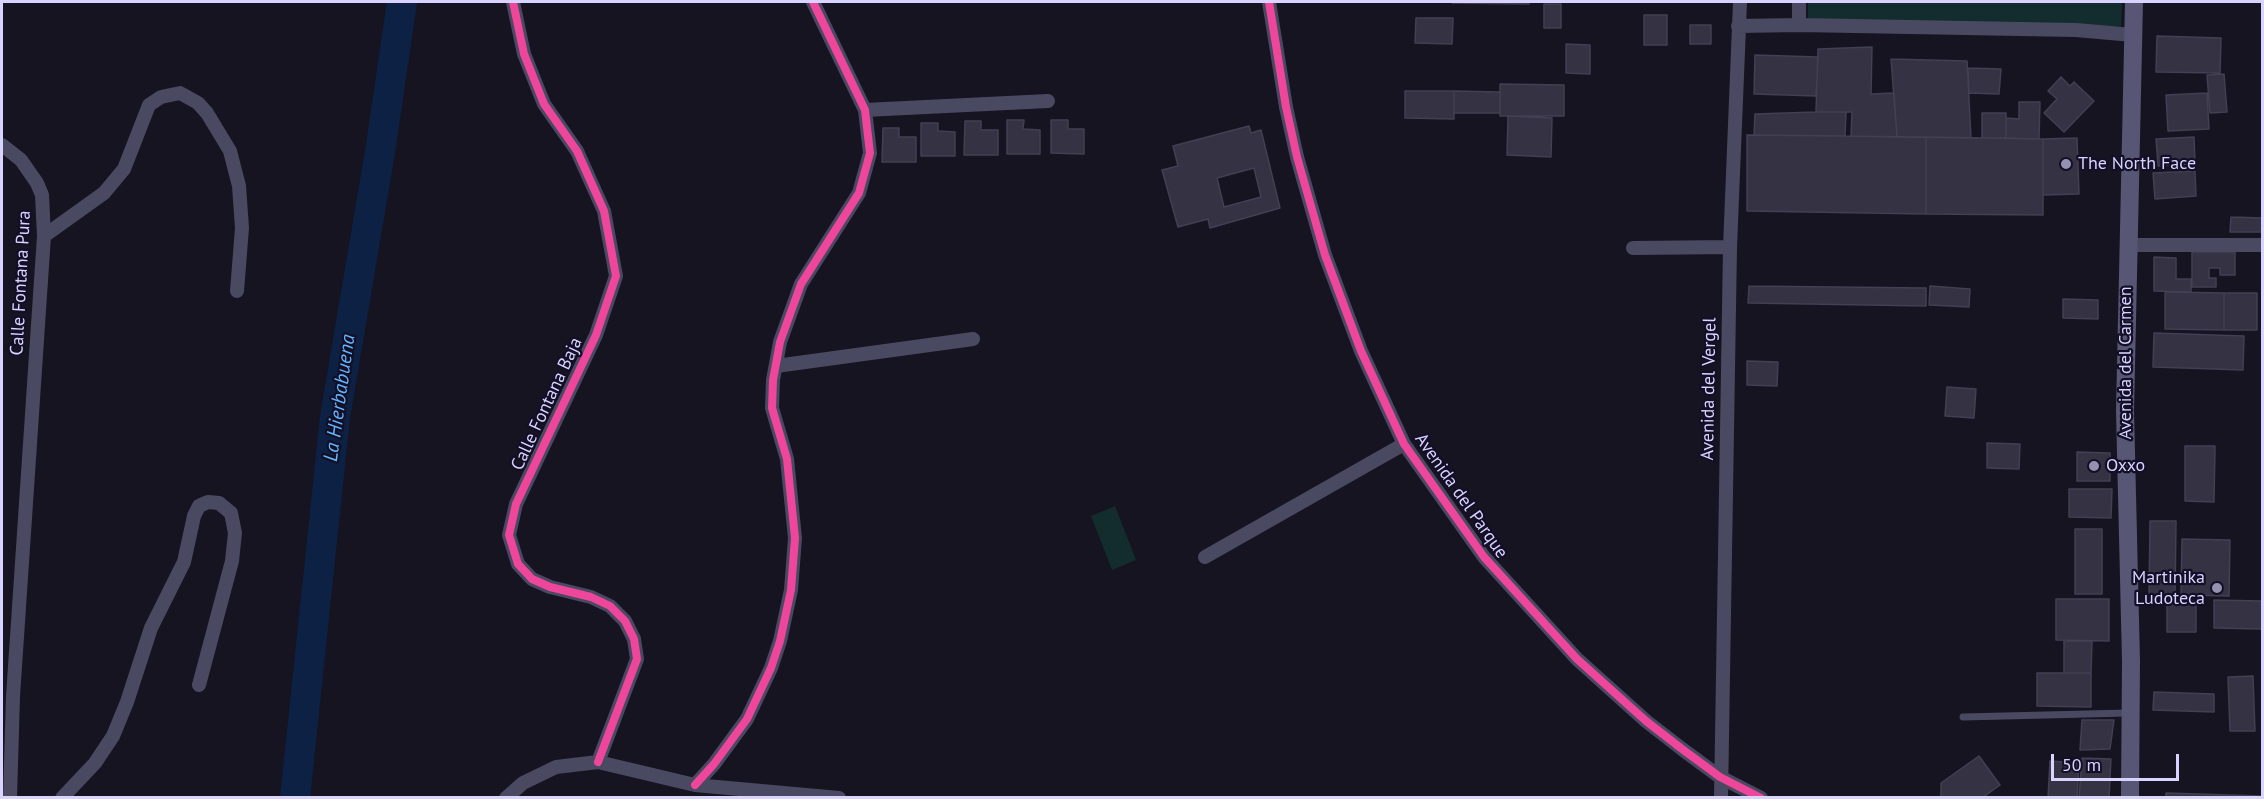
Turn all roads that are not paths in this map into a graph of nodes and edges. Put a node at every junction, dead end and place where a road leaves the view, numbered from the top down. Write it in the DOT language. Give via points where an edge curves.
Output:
graph roads {
  1 [pos="513,2"];
  2 [pos="813,2"];
  3 [pos="1269,2"];
  4 [pos="1740,2"];
  5 [pos="1799,2"];
  6 [pos="2134,2"];
  7 [pos="1799,25"];
  8 [pos="1738,26"];
  9 [pos="2133,35"];
  10 [pos="1048,102"];
  11 [pos="865,110"];
  12 [pos="2,145"];
  13 [pos="44,236"];
  14 [pos="2127,245"];
  15 [pos="2262,245"];
  16 [pos="1730,247"];
  17 [pos="1633,248"];
  18 [pos="237,291"];
  19 [pos="973,339"];
  20 [pos="776,366"];
  21 [pos="1404,444"];
  22 [pos="1205,557"];
  23 [pos="199,685"];
  24 [pos="2131,712"];
  25 [pos="1963,717"];
  26 [pos="598,762"];
  27 [pos="1720,777"];
  28 [pos="695,785"];
  29 [pos="10,798"];
  30 [pos="62,798"];
  31 [pos="506,798"];
  32 [pos="838,798"];
  33 [pos="1721,798"];
  34 [pos="1761,798"];
  35 [pos="2130,798"];
  1 -- 26 [label="street, Calle Fontana Baja" via="524,54 544,104 577,151 604,211 616,276 596,335 516,504 509,535 514,555 532,579 601,601 618,613 630,629 637,659"];
  2 -- 11 [label="street"];
  3 -- 21 [label="street, Avenida del Parque" via="1286,107 1322,245 1360,351"];
  4 -- 8 [label="street, Avenida del Vergel"];
  5 -- 7 [label="street"];
  6 -- 9 [label="street, Avenida del Carmen"];
  7 -- 8 [label="street"];
  7 -- 9 [label="street" via="2076,30"];
  8 -- 16 [label="street, Avenida del Vergel"];
  9 -- 14 [label="street, Avenida del Carmen"];
  10 -- 11 [label="street"];
  11 -- 20 [label="street" via="870,153 864,180 801,284 786,320"];
  12 -- 13 [label="street, Calle Fontana Pura" via="21,160 37,183 42,195"];
  13 -- 18 [label="street" via="104,193 124,169 149,105 161,97 180,93 207,112 230,151 239,186 242,228"];
  13 -- 29 [label="street, Calle Fontana Pura" via="13,696"];
  14 -- 15 [label="street"];
  14 -- 24 [label="street, Avenida del Carmen" via="2125,411"];
  16 -- 17 [label="street"];
  16 -- 27 [label="street, Avenida del Vergel"];
  19 -- 20 [label="street"];
  20 -- 28 [label="street" via="772,408 787,459 794,512 794,564 787,616 771,668 747,718"];
  21 -- 22 [label="street"];
  21 -- 27 [label="street, Avenida del Parque" via="1456,520 1545,626 1646,721"];
  23 -- 30 [label="street" via="232,561 235,533 231,513 219,503 208,502 199,506 194,516 184,562 151,628 113,736 95,763"];
  24 -- 25 [label="lane"];
  24 -- 35 [label="street, Avenida del Carmen"];
  26 -- 28 [label="street"];
  26 -- 31 [label="street" via="556,767 524,783"];
  27 -- 33 [label="street, Avenida del Vergel"];
  27 -- 34 [label="street, Avenida del Parque"];
  28 -- 32 [label="street"];
}
